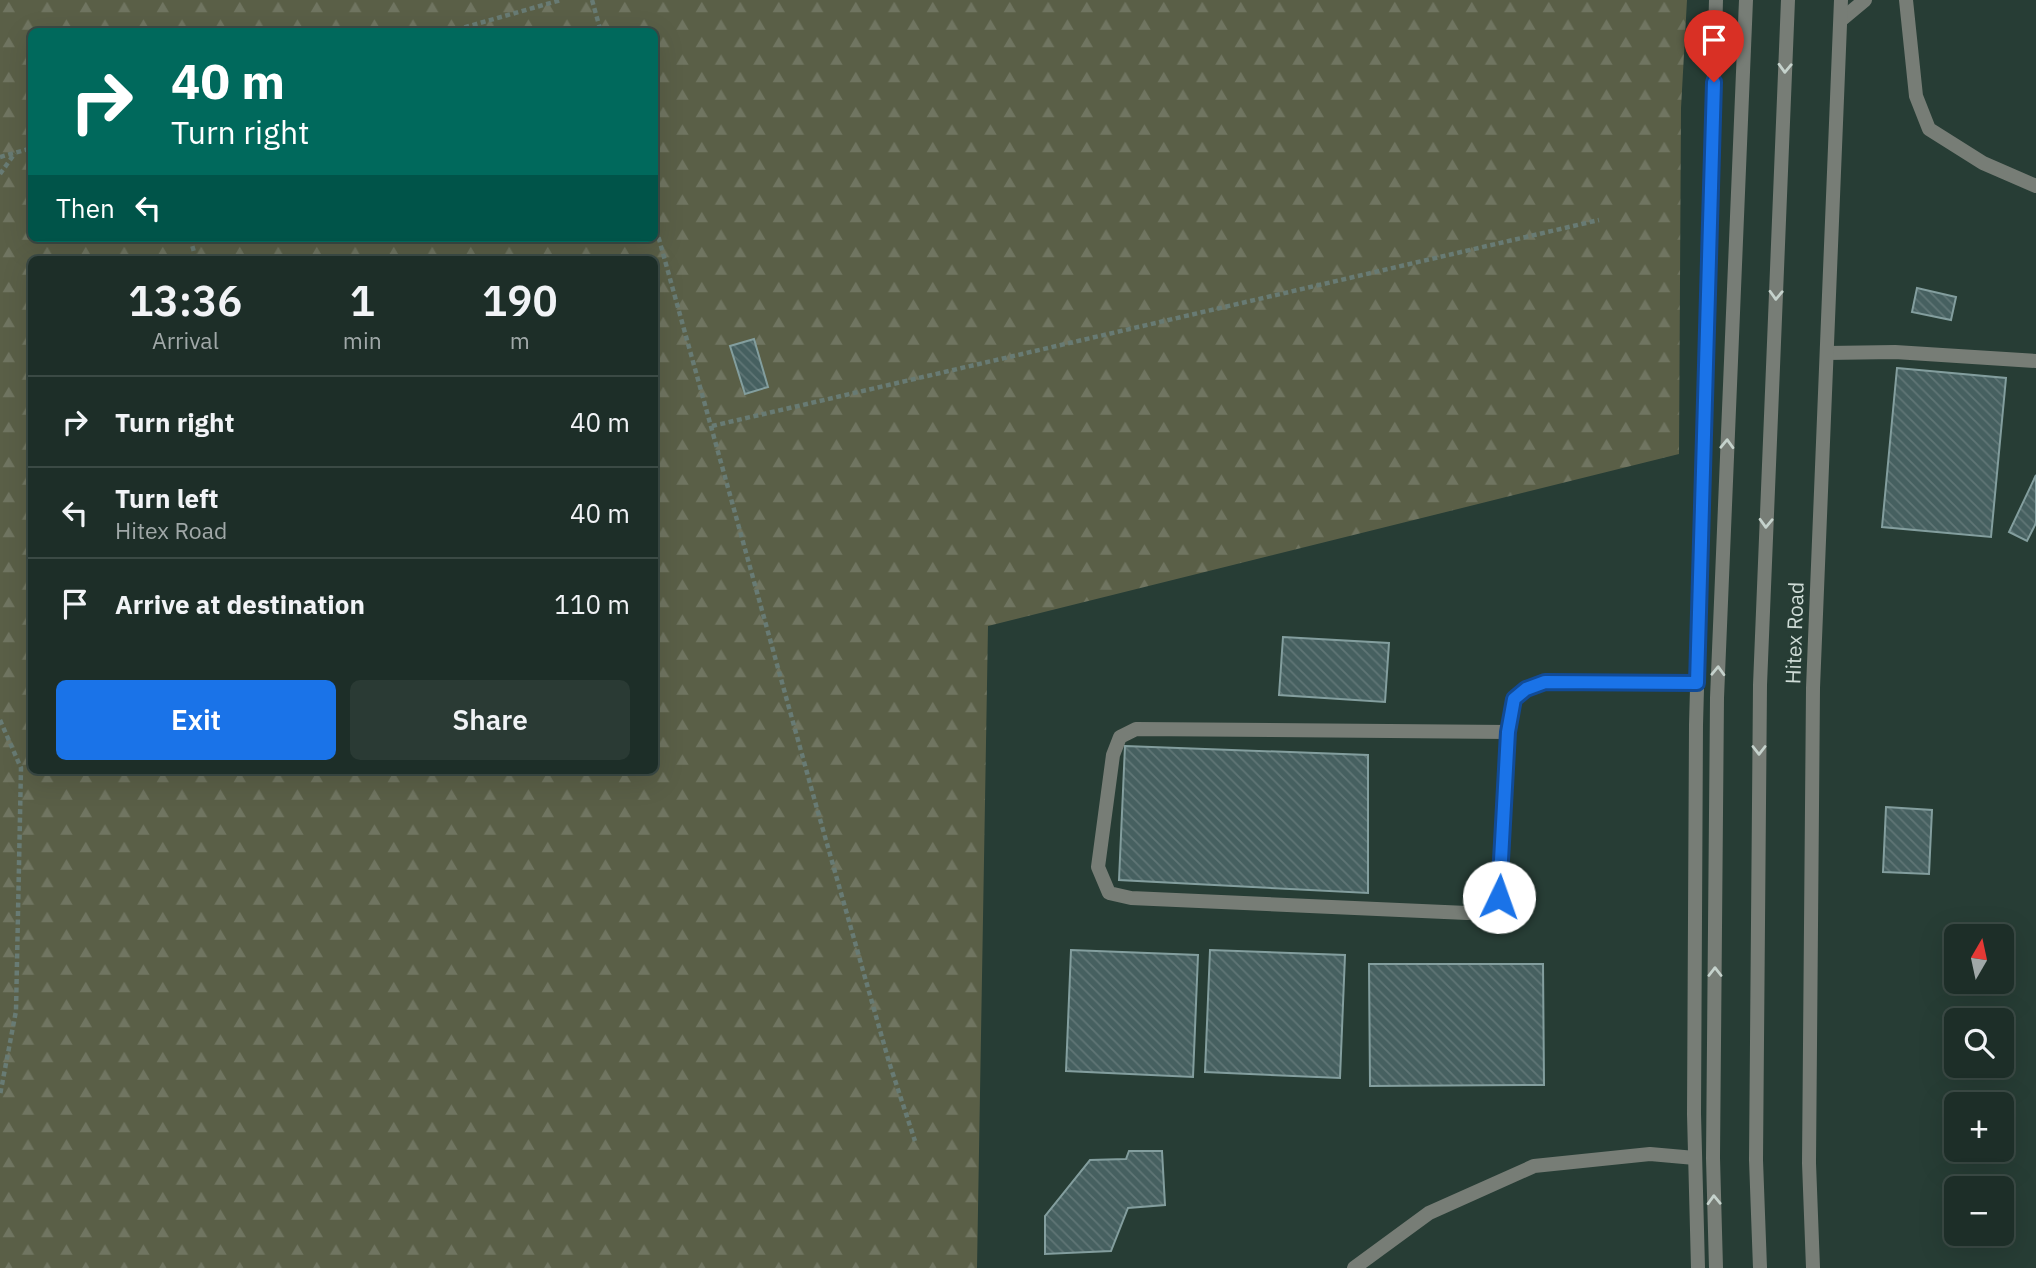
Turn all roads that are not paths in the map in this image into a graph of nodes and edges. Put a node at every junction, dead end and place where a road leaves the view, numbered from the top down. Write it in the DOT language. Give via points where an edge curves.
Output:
graph roads {
  1 [pos="1716,0"];
  2 [pos="1746,0"];
  3 [pos="1788,0"];
  4 [pos="1842,0"];
  5 [pos="1865,0"];
  6 [pos="1906,0"];
  7 [pos="1841,20"];
  8 [pos="2036,186"];
  9 [pos="1827,353"];
  10 [pos="2036,361"];
  11 [pos="1697,683"];
  12 [pos="1508,732"];
  13 [pos="1695,1158"];
  14 [pos="1354,1268"];
  15 [pos="1698,1268"];
  16 [pos="1716,1268"];
  17 [pos="1760,1268"];
  18 [pos="1813,1268"];
  1 -- 11 [label="street"];
  16 -- 2 [label="street, one-way" via="1717,698"];
  3 -- 17 [label="street, Hitex Road, one-way" via="1760,685 1756,1160"];
  4 -- 7 [label="street, Hitex Road"];
  5 -- 7 [label="street"];
  6 -- 8 [label="street" via="1916,96 1929,129 1983,163"];
  7 -- 9 [label="street, Hitex Road"];
  9 -- 10 [label="street" via="1895,352"];
  9 -- 18 [label="street, Hitex Road" via="1813,688 1809,1163"];
  11 -- 12 [label="street" via="1545,682 1514,699"];
  11 -- 13 [label="street"];
  12 -- 12 [label="street" via="1499,897 1484,912 1131,898 1110,893 1098,867 1113,755 1121,737 1136,729"];
  13 -- 14 [label="street" via="1650,1154 1534,1166 1429,1213"];
  13 -- 15 [label="street"];
}
